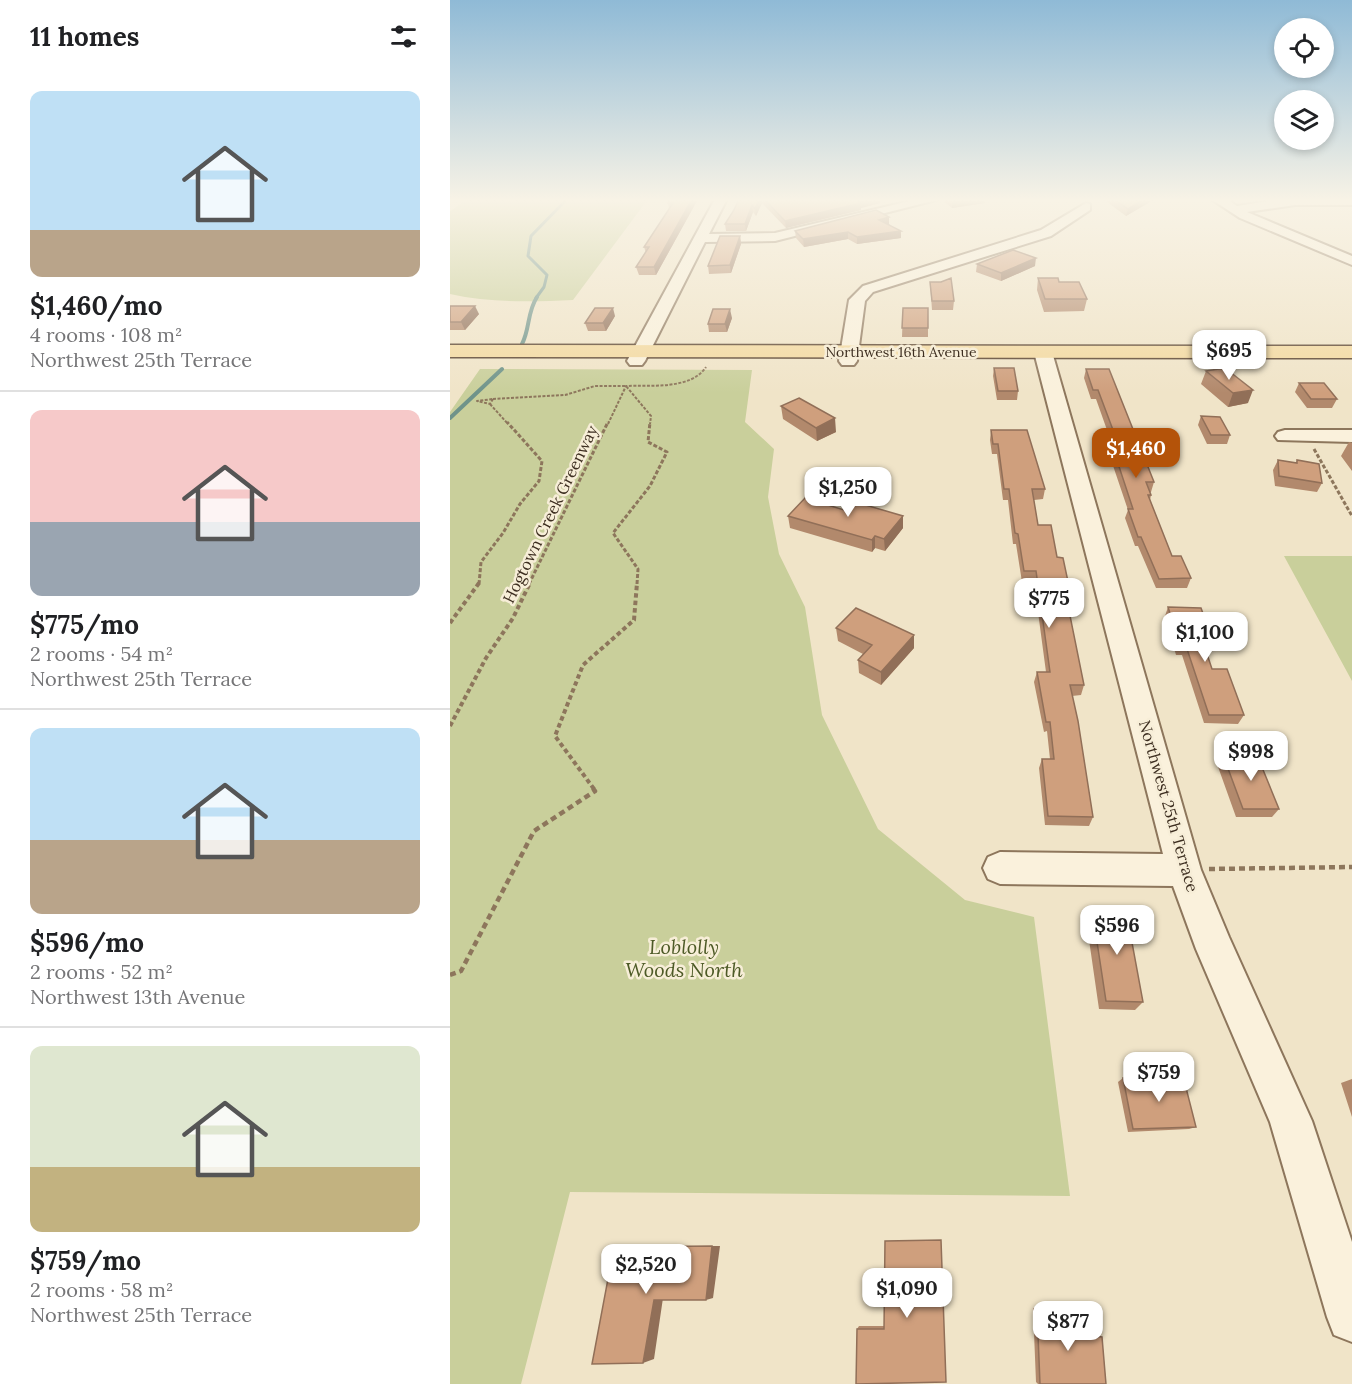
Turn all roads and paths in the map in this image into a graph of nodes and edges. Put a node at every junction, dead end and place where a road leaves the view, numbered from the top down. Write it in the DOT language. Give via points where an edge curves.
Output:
graph roads {
  1 [pos="687,264"];
  2 [pos="949,264"];
  3 [pos="450,351"];
  4 [pos="1352,352"];
  5 [pos="638,357"];
  6 [pos="849,357"];
  7 [pos="1044,357"];
  8 [pos="1258,357"];
  9 [pos="450,361"];
  10 [pos="1352,362"];
  11 [pos="706,367"];
  12 [pos="626,386"];
  13 [pos="493,399"];
  14 [pos="490,404"];
  15 [pos="1284,436"];
  16 [pos="1307,436"];
  17 [pos="1352,436"];
  18 [pos="1352,516"];
  19 [pos="450,623"];
  20 [pos="450,726"];
  21 [pos="1352,867"];
  22 [pos="1000,868"];
  23 [pos="1184,870"];
  24 [pos="450,975"];
  25 [pos="1352,1317"];
  1 -- 5 [label="street"];
  2 -- 6 [label="street" via="868,289 857,300"];
  3 -- 5 [label="main road, Northwest 16th Avenue"];
  4 -- 8 [label="main road, Northwest 16th Avenue"];
  5 -- 6 [label="main road, Northwest 16th Avenue"];
  5 -- 9 [label="main road, Northwest 16th Avenue"];
  6 -- 7 [label="main road, Northwest 16th Avenue"];
  7 -- 8 [label="main road, Northwest 16th Avenue"];
  7 -- 23 [label="street, Northwest 25th Terrace"];
  8 -- 10 [label="main road, Northwest 16th Avenue"];
  11 -- 12 [label="path" via="698,376 667,385"];
  12 -- 13 [label="path" via="595,386 565,395"];
  12 -- 20 [label="path, Hogtown Creek Greenway" via="513,618 486,658"];
  12 -- 24 [label="path" via="651,416 648,442 667,452 650,486 613,533 638,569 634,620 583,664 555,736 595,791 534,831 461,971"];
  13 -- 14 [label="path"];
  13 -- 14 [label="path" via="477,401"];
  14 -- 19 [label="path" via="542,461 538,481 481,562 479,586"];
  15 -- 16 [label="street"];
  16 -- 17 [label="street"];
  16 -- 18 [label="path"];
  21 -- 23 [label="path"];
  22 -- 23 [label="street"];
  23 -- 25 [label="street, Northwest 25th Terrace" via="1291,1121"];
}
